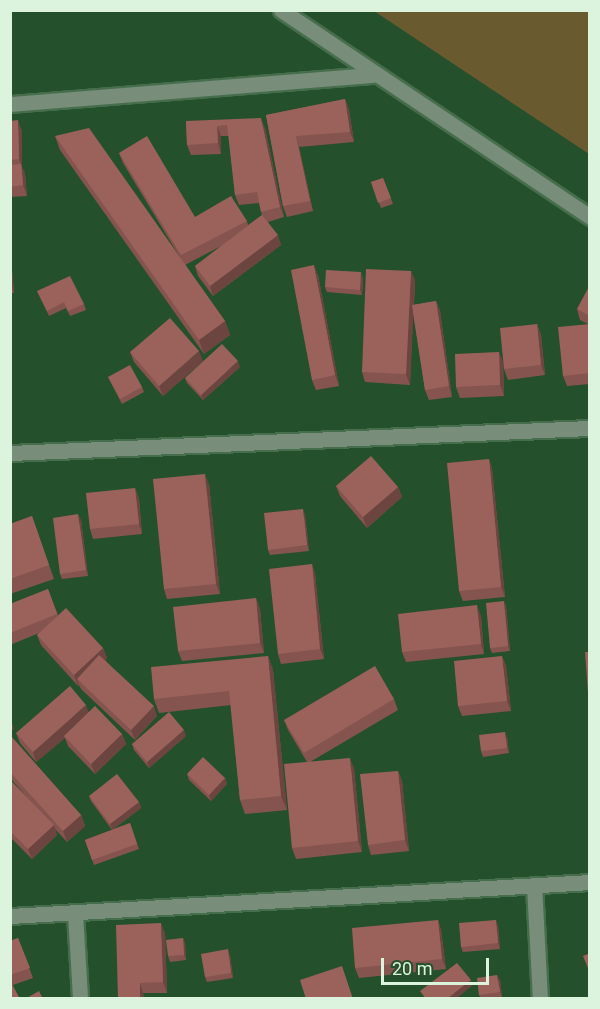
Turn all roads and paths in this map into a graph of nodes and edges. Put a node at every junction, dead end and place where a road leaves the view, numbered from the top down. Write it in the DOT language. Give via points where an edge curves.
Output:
graph roads {
  1 [pos="281,10"];
  2 [pos="373,75"];
  3 [pos="10,104"];
  4 [pos="590,217"];
  5 [pos="590,428"];
  6 [pos="10,453"];
  7 [pos="590,882"];
  8 [pos="534,885"];
  9 [pos="75,913"];
  10 [pos="10,916"];
  11 [pos="80,999"];
  12 [pos="540,999"];
  1 -- 2 [label="street"];
  2 -- 3 [label="street"];
  2 -- 4 [label="street"];
  5 -- 6 [label="street"];
  7 -- 8 [label="street"];
  8 -- 9 [label="street"];
  8 -- 12 [label="street"];
  9 -- 10 [label="street"];
  9 -- 11 [label="street"];
}
